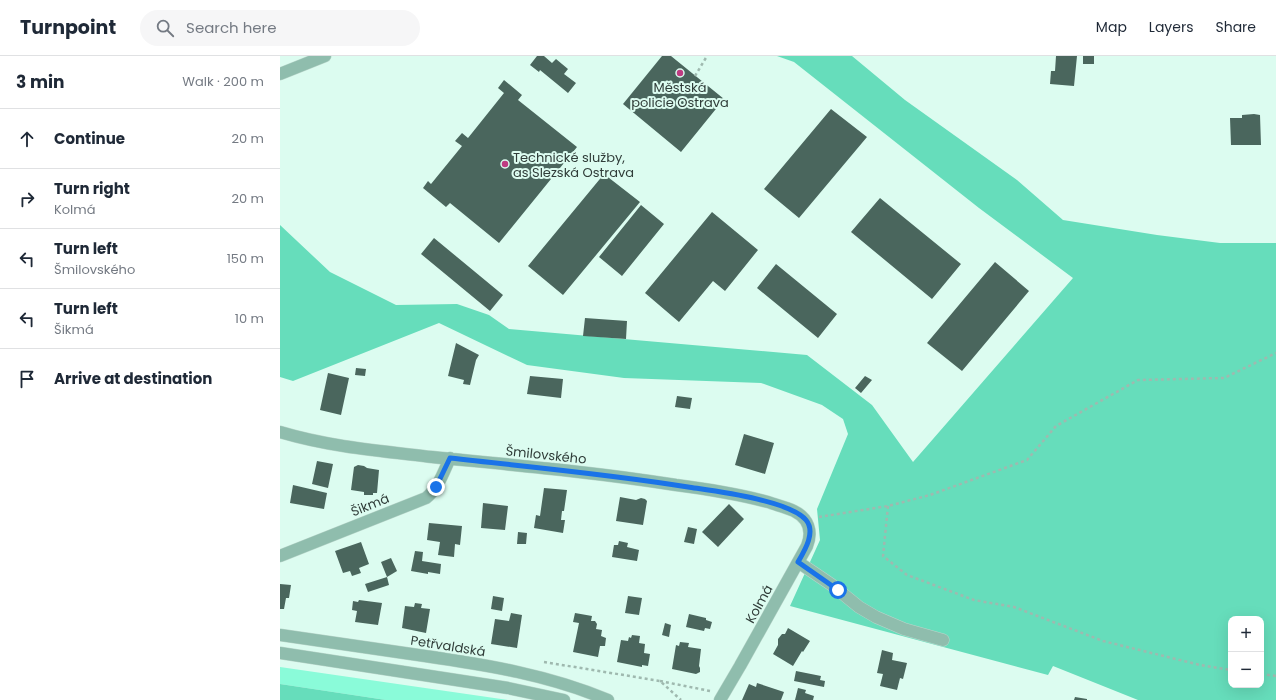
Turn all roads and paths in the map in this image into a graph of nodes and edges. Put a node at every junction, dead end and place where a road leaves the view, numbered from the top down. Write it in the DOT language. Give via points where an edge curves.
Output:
graph roads {
  1 [pos="325,56"];
  2 [pos="707,56"];
  3 [pos="281,71"];
  4 [pos="695,76"];
  5 [pos="1276,353"];
  6 [pos="280,432"];
  7 [pos="450,458"];
  8 [pos="888,506"];
  9 [pos="806,520"];
  10 [pos="280,556"];
  11 [pos="798,562"];
  12 [pos="280,635"];
  13 [pos="943,640"];
  14 [pos="280,654"];
  15 [pos="539,661"];
  16 [pos="1228,670"];
  17 [pos="1264,674"];
  18 [pos="1276,676"];
  19 [pos="660,681"];
  20 [pos="722,697"];
  21 [pos="564,700"];
  22 [pos="608,700"];
  23 [pos="681,700"];
  1 -- 3 [label="street"];
  2 -- 4 [label="path"];
  5 -- 8 [label="path" via="1224,378 1138,380 1056,426 1027,460 930,495"];
  6 -- 7 [label="street, Šmilovského" via="350,447"];
  7 -- 9 [label="street, Šmilovského" via="609,475 719,491 783,507"];
  7 -- 10 [label="street, Šikmá" via="436,487 426,498"];
  8 -- 9 [label="path"];
  8 -- 16 [label="path" via="883,556 907,575 974,600 1014,607 1103,641"];
  9 -- 11 [label="street, Kolmá" via="809,537 806,549"];
  11 -- 13 [label="street" via="876,617 904,629"];
  11 -- 20 [label="street, Kolmá"];
  12 -- 22 [label="street, Petřvaldská" via="473,663 540,677"];
  14 -- 21 [label="street" via="508,688"];
  15 -- 19 [label="path"];
  17 -- 18 [label="path"];
  19 -- 20 [label="path"];
  19 -- 23 [label="path"];
}
